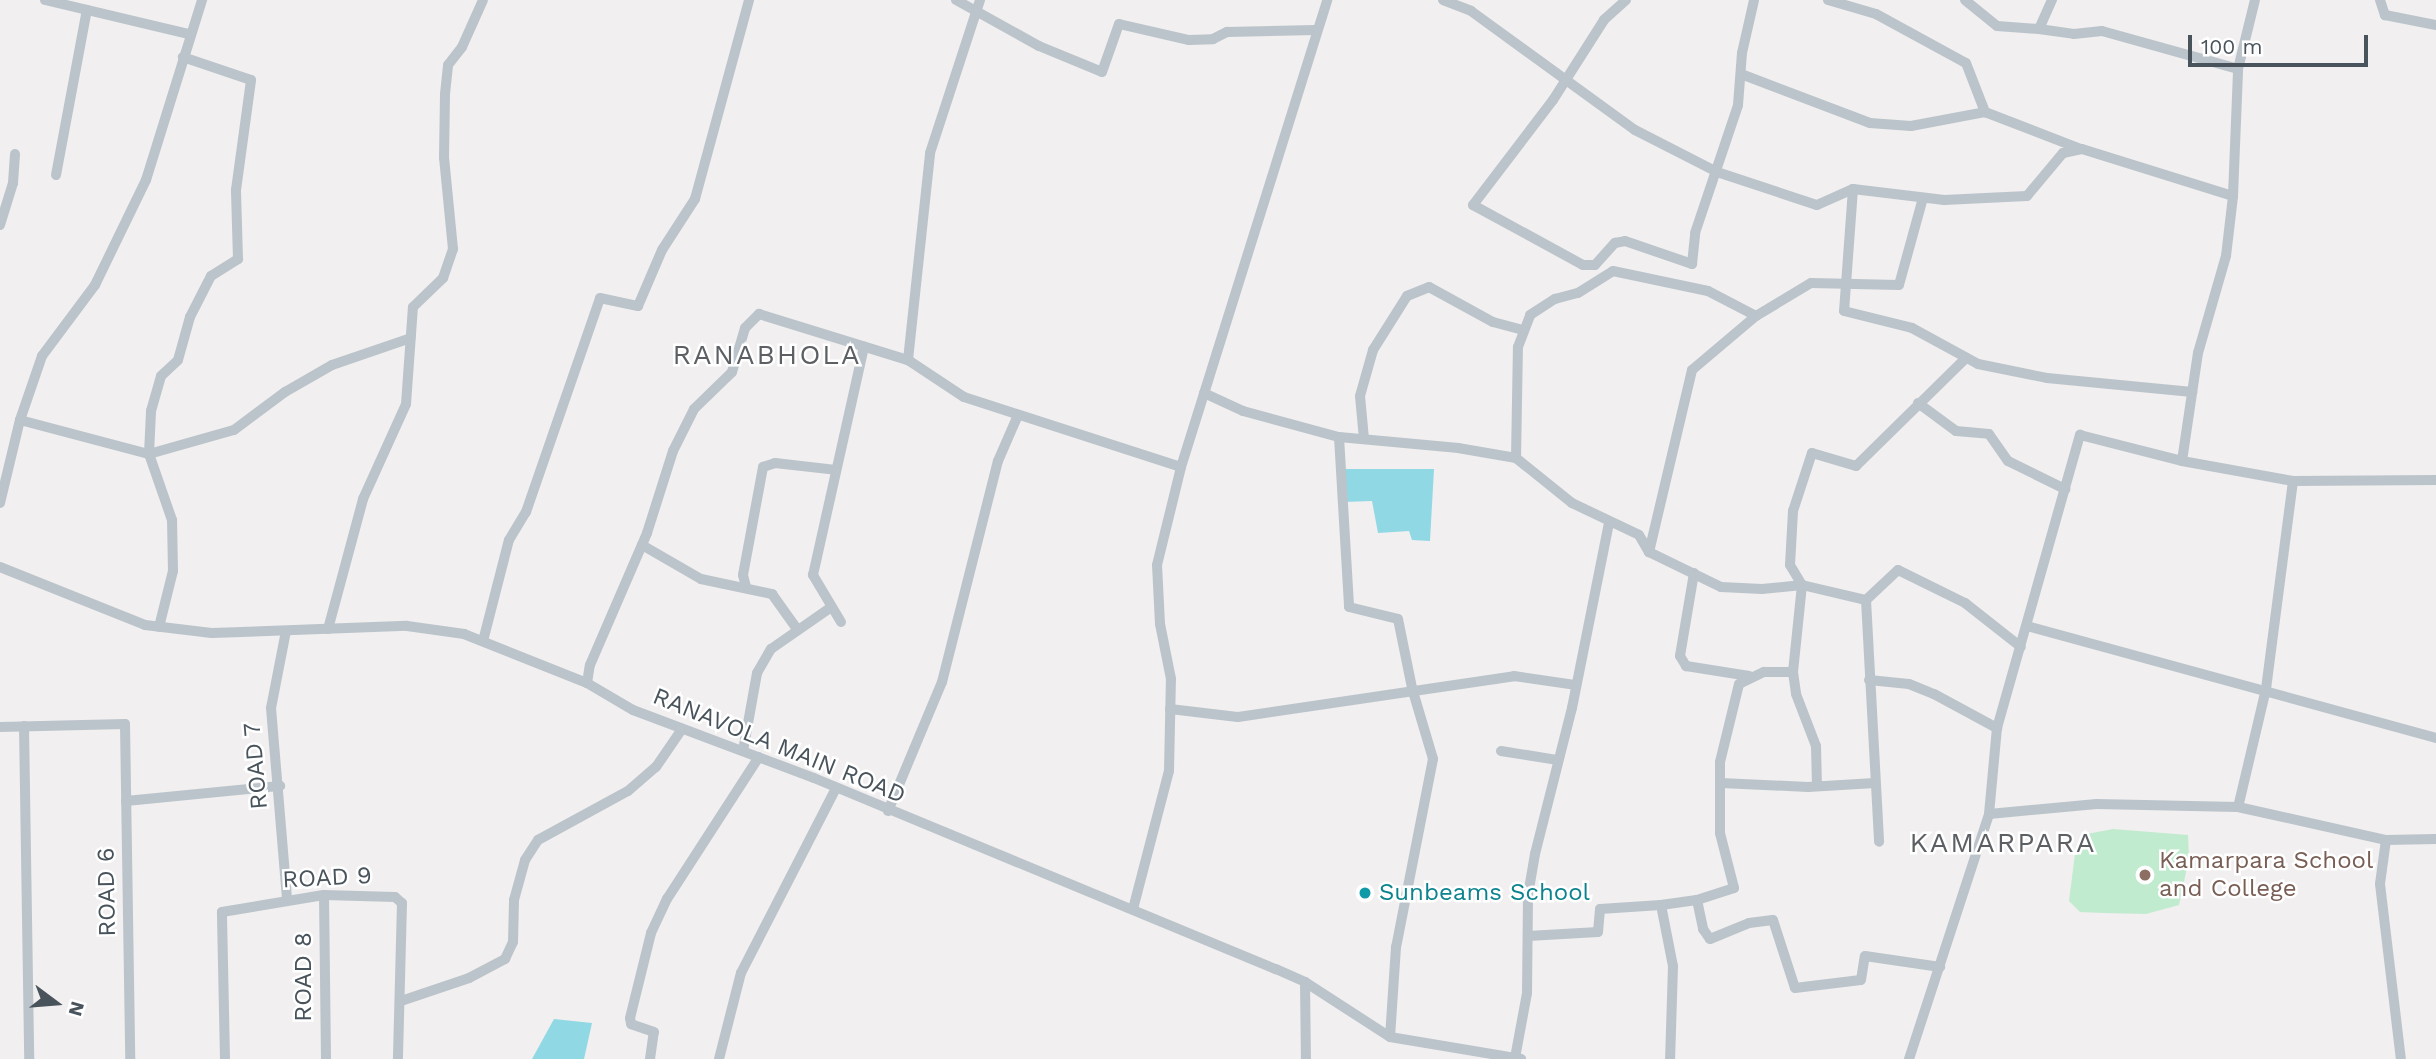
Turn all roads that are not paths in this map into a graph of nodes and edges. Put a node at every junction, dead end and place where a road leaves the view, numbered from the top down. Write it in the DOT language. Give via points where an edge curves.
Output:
graph roads {
  1 [pos="45,0"];
  2 [pos="202,0"];
  3 [pos="483,0"];
  4 [pos="749,0"];
  5 [pos="956,0"];
  6 [pos="980,0"];
  7 [pos="1327,0"];
  8 [pos="1443,0"];
  9 [pos="1476,0"];
  10 [pos="1626,0"];
  11 [pos="1754,0"];
  12 [pos="1828,0"];
  13 [pos="1965,0"];
  14 [pos="2052,0"];
  15 [pos="2255,0"];
  16 [pos="2380,0"];
  17 [pos="87,10"];
  18 [pos="1471,12"];
  19 [pos="976,13"];
  20 [pos="2436,25"];
  21 [pos="2039,29"];
  22 [pos="1315,30"];
  23 [pos="189,34"];
  24 [pos="183,57"];
  25 [pos="2238,69"];
  26 [pos="1741,74"];
  27 [pos="1567,79"];
  28 [pos="1985,113"];
  29 [pos="2081,149"];
  30 [pos="15,154"];
  31 [pos="1717,172"];
  32 [pos="56,175"];
  33 [pos="1853,189"];
  34 [pos="2234,196"];
  35 [pos="1923,198"];
  36 [pos="0,225"];
  37 [pos="1847,282"];
  38 [pos="1756,316"];
  39 [pos="1522,330"];
  40 [pos="411,338"];
  41 [pos="864,347"];
  42 [pos="1966,358"];
  43 [pos="908,360"];
  44 [pos="2192,392"];
  45 [pos="1204,393"];
  46 [pos="1918,402"];
  47 [pos="1018,415"];
  48 [pos="20,420"];
  49 [pos="1339,437"];
  50 [pos="1364,439"];
  51 [pos="149,454"];
  52 [pos="1516,458"];
  53 [pos="2182,461"];
  54 [pos="1181,467"];
  55 [pos="836,470"];
  56 [pos="2436,480"];
  57 [pos="2292,481"];
  58 [pos="2065,489"];
  59 [pos="0,503"];
  60 [pos="1609,523"];
  61 [pos="642,545"];
  62 [pos="1650,552"];
  63 [pos="0,567"];
  64 [pos="1694,573"];
  65 [pos="1802,585"];
  66 [pos="746,587"];
  67 [pos="1866,600"];
  68 [pos="830,608"];
  69 [pos="841,622"];
  70 [pos="2027,626"];
  71 [pos="159,627"];
  72 [pos="328,629"];
  73 [pos="797,629"];
  74 [pos="286,631"];
  75 [pos="482,641"];
  76 [pos="2021,647"];
  77 [pos="1793,672"];
  78 [pos="1749,676"];
  79 [pos="1869,680"];
  80 [pos="587,683"];
  81 [pos="1576,685"];
  82 [pos="1412,688"];
  83 [pos="2266,689"];
  84 [pos="1170,709"];
  85 [pos="24,726"];
  86 [pos="0,727"];
  87 [pos="1997,728"];
  88 [pos="682,729"];
  89 [pos="2436,738"];
  90 [pos="743,751"];
  91 [pos="1501,751"];
  92 [pos="759,757"];
  93 [pos="1559,760"];
  94 [pos="1721,783"];
  95 [pos="1874,783"];
  96 [pos="280,786"];
  97 [pos="1817,786"];
  98 [pos="836,788"];
  99 [pos="126,801"];
  100 [pos="2238,807"];
  101 [pos="888,811"];
  102 [pos="1989,814"];
  103 [pos="2436,839"];
  104 [pos="2386,840"];
  105 [pos="1879,842"];
  106 [pos="324,895"];
  107 [pos="287,899"];
  108 [pos="1697,900"];
  109 [pos="1661,905"];
  110 [pos="1133,909"];
  111 [pos="1528,936"];
  112 [pos="1940,967"];
  113 [pos="1305,982"];
  114 [pos="401,1001"];
  115 [pos="1390,1037"];
  116 [pos="1518,1058"];
  117 [pos="29,1059"];
  118 [pos="130,1059"];
  119 [pos="225,1059"];
  120 [pos="326,1059"];
  121 [pos="398,1059"];
  122 [pos="650,1059"];
  123 [pos="719,1059"];
  124 [pos="1306,1059"];
  125 [pos="1670,1059"];
  126 [pos="1909,1059"];
  127 [pos="2401,1059"];
  1 -- 17 [label="street"];
  2 -- 23 [label="street"];
  3 -- 40 [label="street" via="462,47 448,65 444,158 453,249 443,278 413,307"];
  4 -- 75 [label="street" via="695,199 662,250 638,306 600,298 526,512 509,540"];
  5 -- 19 [label="street"];
  6 -- 19 [label="street"];
  7 -- 22 [label="street"];
  8 -- 18 [label="street"];
  9 -- 18 [label="street"];
  10 -- 27 [label="street" via="1604,20"];
  11 -- 26 [label="street"];
  12 -- 28 [label="street" via="1876,14 1966,63"];
  13 -- 21 [label="street" via="1997,26"];
  14 -- 21 [label="street"];
  15 -- 25 [label="street"];
  16 -- 20 [label="street" via="2385,15"];
  17 -- 23 [label="street"];
  17 -- 32 [label="street"];
  18 -- 27 [label="street"];
  19 -- 22 [label="street" via="1102,72 1119,24 1189,40 1213,39 1227,32"];
  19 -- 43 [label="street" via="930,153"];
  21 -- 25 [label="street" via="2074,34 2102,31"];
  22 -- 45 [label="street" via="1292,121"];
  23 -- 24 [label="street"];
  24 -- 48 [label="street" via="146,180 95,285 42,356"];
  24 -- 51 [label="street" via="251,80 236,190 238,259 211,276 190,317 178,360 161,376 150,411"];
  25 -- 34 [label="street"];
  26 -- 28 [label="street" via="1870,123 1911,125"];
  26 -- 31 [label="street" via="1738,105"];
  27 -- 31 [label="street" via="1635,130"];
  27 -- 31 [label="street" via="1473,205 1583,265 1595,265 1615,243 1625,241 1688,266"];
  28 -- 29 [label="street"];
  29 -- 34 [label="street"];
  29 -- 35 [label="street" via="2063,153 2027,196"];
  30 -- 36 [label="street" via="13,184"];
  31 -- 33 [label="street" via="1817,205"];
  33 -- 35 [label="street"];
  33 -- 37 [label="street"];
  34 -- 44 [label="street" via="2226,257"];
  35 -- 37 [label="street" via="1899,285"];
  37 -- 38 [label="street" via="1811,283"];
  37 -- 42 [label="street" via="1844,311 1912,328"];
  38 -- 39 [label="street" via="1708,292 1613,271 1530,315"];
  38 -- 62 [label="street" via="1692,370"];
  39 -- 50 [label="street" via="1493,322 1429,287 1407,296 1373,350 1360,396"];
  39 -- 52 [label="street" via="1514,425"];
  40 -- 51 [label="street" via="332,365 234,430"];
  40 -- 72 [label="street" via="406,404 363,499"];
  41 -- 43 [label="street"];
  41 -- 55 [label="street"];
  41 -- 61 [label="street" via="759,314 745,328 732,372 694,409 673,451"];
  42 -- 44 [label="street" via="2047,378"];
  42 -- 46 [label="street"];
  43 -- 47 [label="street" via="964,397"];
  44 -- 53 [label="street"];
  45 -- 49 [label="street" via="1243,411"];
  45 -- 54 [label="street"];
  46 -- 58 [label="street" via="1956,431 1989,434 2008,461"];
  46 -- 65 [label="street" via="1856,467 1812,453 1793,511 1790,565"];
  47 -- 54 [label="street"];
  47 -- 101 [label="street" via="998,461 942,682"];
  48 -- 51 [label="street"];
  48 -- 59 [label="street"];
  49 -- 50 [label="street"];
  49 -- 82 [label="street" via="1349,607 1398,619"];
  50 -- 52 [label="street"];
  51 -- 71 [label="street" via="172,520 173,571"];
  52 -- 60 [label="street" via="1572,503"];
  53 -- 57 [label="street"];
  53 -- 58 [label="street" via="2080,435"];
  54 -- 84 [label="street" via="1157,565 1160,624 1171,680"];
  55 -- 66 [label="street" via="775,463 763,467 743,575"];
  55 -- 68 [label="street" via="813,575"];
  56 -- 57 [label="street"];
  57 -- 83 [label="street"];
  58 -- 70 [label="street"];
  60 -- 62 [label="street" via="1639,535"];
  60 -- 81 [label="street"];
  61 -- 66 [label="street" via="701,579"];
  61 -- 80 [label="street" via="590,664"];
  62 -- 64 [label="street"];
  63 -- 71 [label="street, RANAVOLA MAIN ROAD"];
  64 -- 65 [label="street" via="1721,587 1762,590"];
  64 -- 78 [label="street" via="1680,656 1686,666"];
  65 -- 67 [label="street"];
  65 -- 77 [label="street"];
  66 -- 73 [label="street" via="772,594"];
  67 -- 76 [label="street" via="1898,570 1965,603"];
  67 -- 79 [label="street"];
  68 -- 69 [label="street"];
  68 -- 73 [label="street"];
  70 -- 76 [label="street"];
  70 -- 83 [label="street"];
  71 -- 74 [label="street, RANAVOLA MAIN ROAD" via="212,633"];
  72 -- 74 [label="street, RANAVOLA MAIN ROAD"];
  72 -- 75 [label="street, RANAVOLA MAIN ROAD" via="407,626"];
  73 -- 90 [label="street" via="774,645 757,673"];
  74 -- 96 [label="street, ROAD 7" via="272,698"];
  75 -- 80 [label="street, RANAVOLA MAIN ROAD"];
  76 -- 87 [label="street"];
  77 -- 78 [label="street"];
  77 -- 97 [label="street" via="1796,694 1816,746"];
  78 -- 94 [label="street" via="1739,684 1727,722"];
  79 -- 87 [label="street" via="1909,684"];
  79 -- 95 [label="street"];
  80 -- 88 [label="street, RANAVOLA MAIN ROAD" via="633,710"];
  81 -- 82 [label="street" via="1514,676"];
  81 -- 93 [label="street"];
  82 -- 84 [label="street" via="1238,717"];
  82 -- 115 [label="street" via="1433,759 1396,947"];
  83 -- 89 [label="street"];
  83 -- 100 [label="street"];
  84 -- 110 [label="street" via="1169,771"];
  85 -- 86 [label="street"];
  85 -- 99 [label="street, ROAD 6" via="125,724"];
  85 -- 117 [label="street"];
  87 -- 102 [label="street"];
  88 -- 90 [label="street, RANAVOLA MAIN ROAD"];
  88 -- 114 [label="street" via="656,767 628,791 538,840 525,860 514,900 513,943 505,959 469,978"];
  90 -- 92 [label="street, RANAVOLA MAIN ROAD"];
  91 -- 93 [label="street"];
  92 -- 98 [label="street, RANAVOLA MAIN ROAD"];
  92 -- 122 [label="street" via="667,899 651,933 630,1018 631,1024 653,1032"];
  93 -- 111 [label="street" via="1535,853"];
  94 -- 97 [label="street"];
  94 -- 108 [label="street" via="1720,833 1734,888"];
  95 -- 97 [label="street"];
  95 -- 105 [label="street"];
  96 -- 99 [label="street"];
  96 -- 107 [label="street, ROAD 7"];
  98 -- 101 [label="street, RANAVOLA MAIN ROAD"];
  98 -- 123 [label="street" via="741,973"];
  99 -- 118 [label="street, ROAD 6"];
  100 -- 102 [label="street" via="2097,804"];
  100 -- 104 [label="street"];
  101 -- 110 [label="street, RANAVOLA MAIN ROAD"];
  102 -- 112 [label="street"];
  103 -- 104 [label="street"];
  104 -- 127 [label="street" via="2380,884"];
  106 -- 107 [label="street, ROAD 9"];
  106 -- 114 [label="street, ROAD 9" via="395,897 402,903"];
  106 -- 120 [label="street, ROAD 8"];
  107 -- 119 [label="street, ROAD 9" via="222,912"];
  108 -- 109 [label="street"];
  108 -- 112 [label="street" via="1710,939 1749,923 1773,920 1795,989 1861,980 1865,956"];
  109 -- 111 [label="street" via="1601,909 1598,932"];
  109 -- 125 [label="street" via="1673,965"];
  110 -- 113 [label="street, RANAVOLA MAIN ROAD"];
  111 -- 116 [label="street" via="1527,993"];
  112 -- 126 [label="street"];
  113 -- 115 [label="street, RANAVOLA MAIN ROAD"];
  113 -- 124 [label="street"];
  114 -- 121 [label="street, ROAD 9"];
  115 -- 116 [label="street, RANAVOLA MAIN ROAD"];
}
